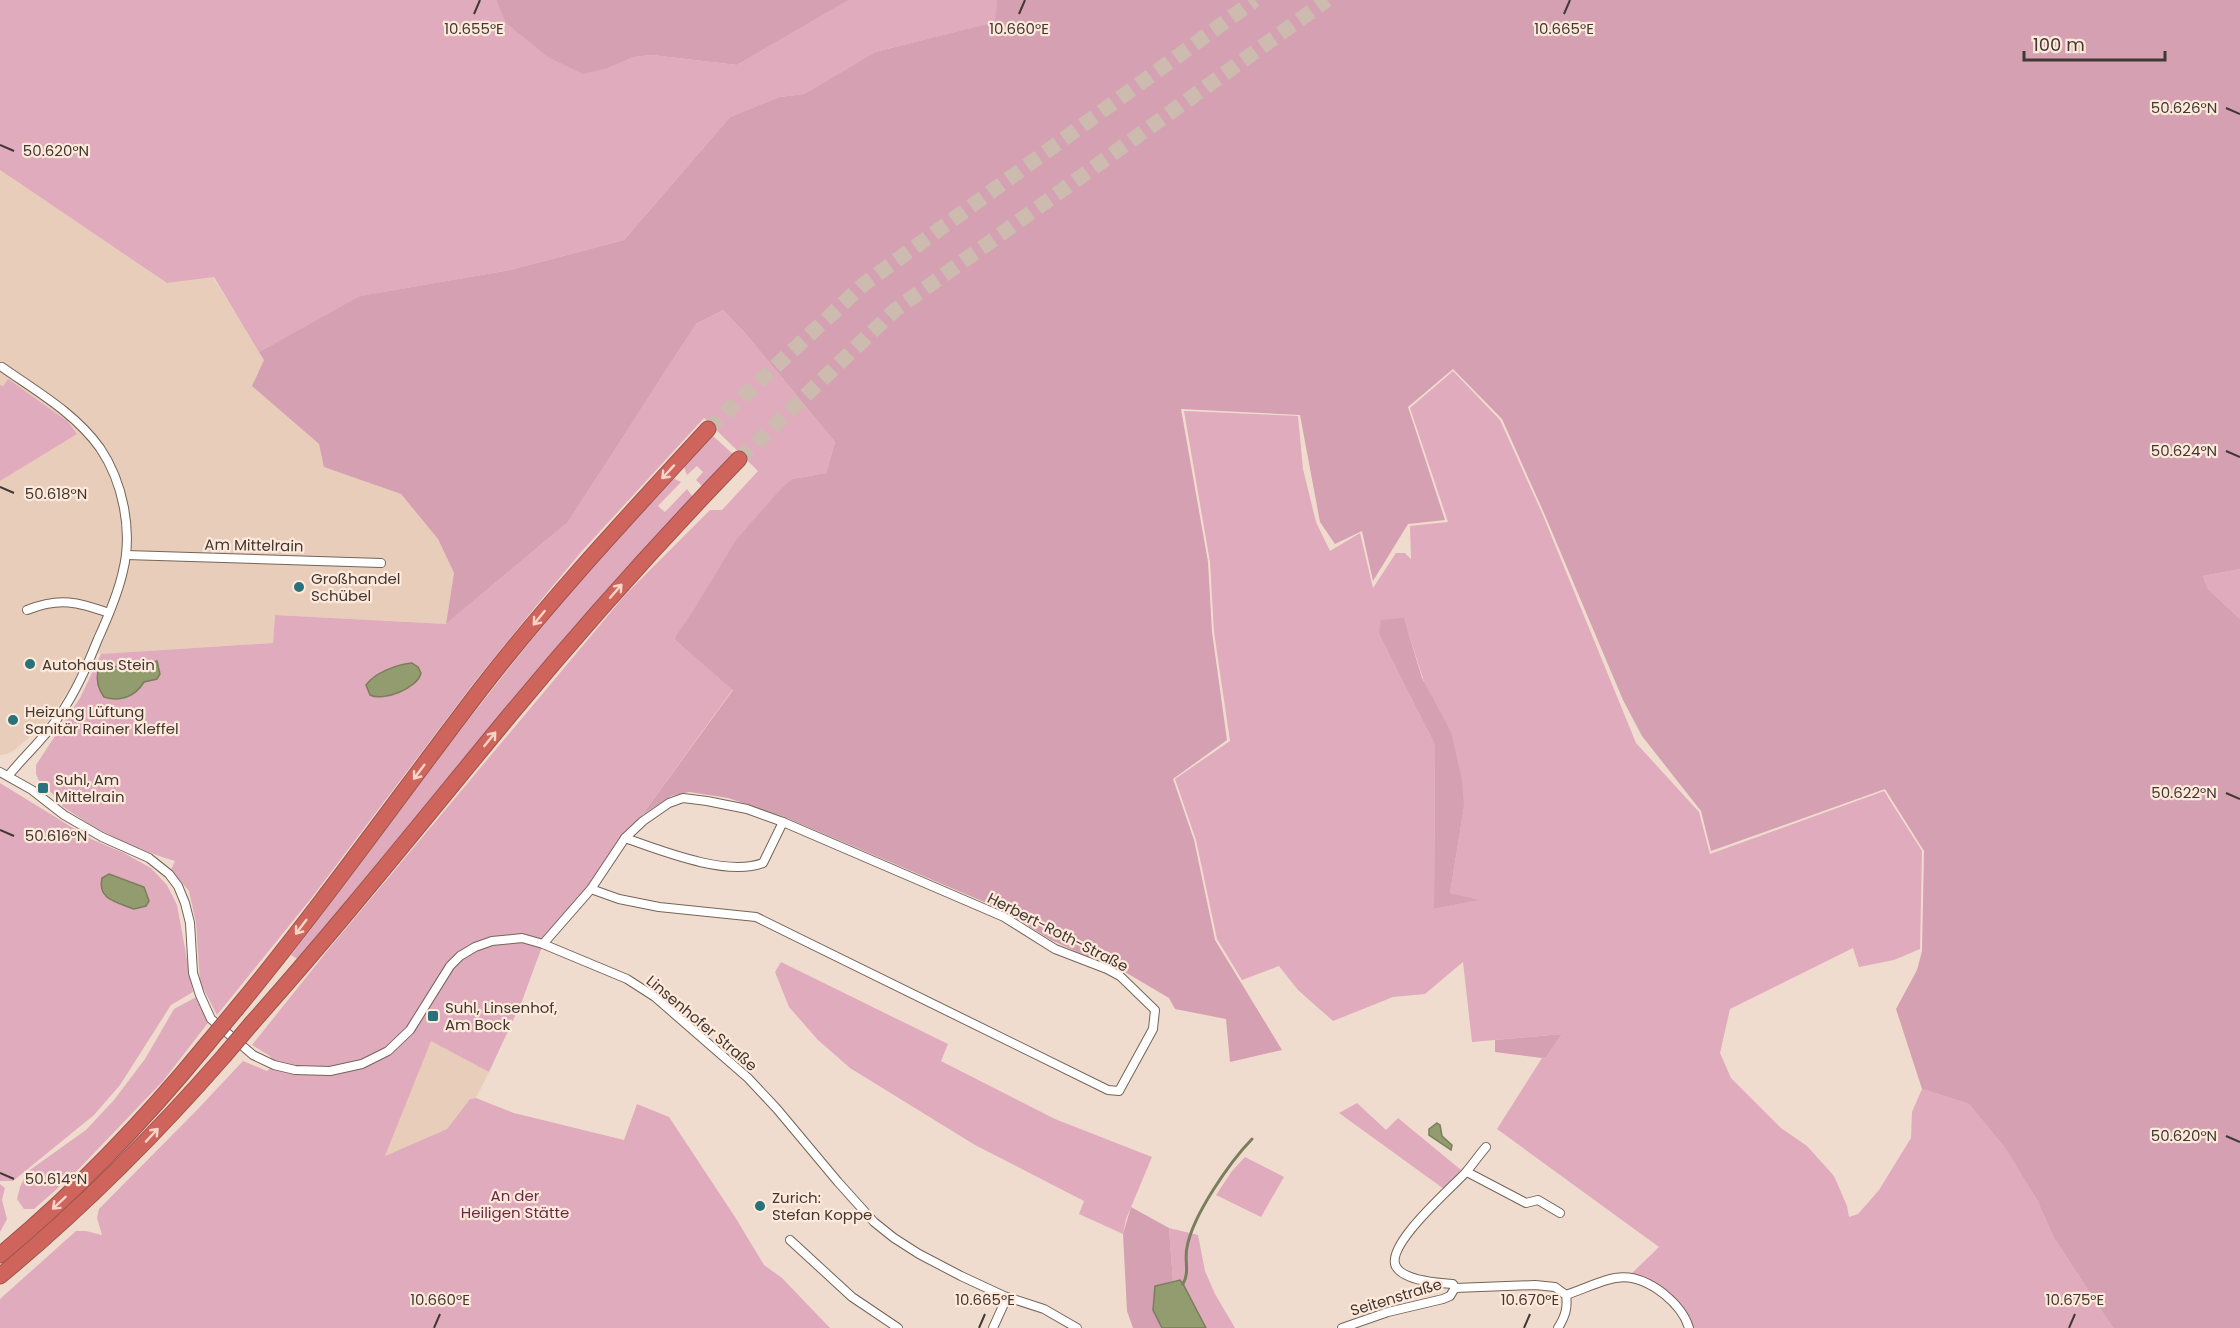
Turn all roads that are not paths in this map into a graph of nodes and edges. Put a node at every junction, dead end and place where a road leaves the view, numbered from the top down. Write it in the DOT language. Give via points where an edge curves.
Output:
graph roads {
  1 [pos="2,367"];
  2 [pos="708,429"];
  3 [pos="739,459"];
  4 [pos="126,555"];
  5 [pos="381,563"];
  6 [pos="27,610"];
  7 [pos="110,613"];
  8 [pos="0,772"];
  9 [pos="9,775"];
  10 [pos="783,822"];
  11 [pos="625,838"];
  12 [pos="591,889"];
  13 [pos="543,944"];
  14 [pos="1486,1147"];
  15 [pos="1467,1172"];
  16 [pos="1560,1213"];
  17 [pos="790,1240"];
  18 [pos="0,1255"];
  19 [pos="0,1276"];
  20 [pos="1455,1288"];
  21 [pos="1566,1295"];
  22 [pos="1007,1298"];
  23 [pos="898,1328"];
  24 [pos="993,1328"];
  25 [pos="1077,1328"];
  26 [pos="1342,1328"];
  27 [pos="1558,1328"];
  28 [pos="1689,1328"];
  1 -- 4 [label="street" via="68,414 100,448 121,495"];
  2 -- 18 [label="highway, one-way, bridge" via="592,556 503,662 287,947 171,1088 108,1156"];
  19 -- 3 [label="highway, one-way, bridge" via="146,1142 224,1056 578,634"];
  4 -- 5 [label="street, Am Mittelrain"];
  4 -- 7 [label="street"];
  6 -- 7 [label="street" via="62,601"];
  7 -- 9 [label="street" via="79,683 59,716"];
  8 -- 9 [label="street, Linsenhofer Straße"];
  9 -- 13 [label="street, Linsenhofer Straße" via="64,815 149,858 169,874 185,903 193,973 211,1019 253,1054 274,1065 330,1071 362,1064 388,1051 410,1030 450,966 475,946 522,938"];
  10 -- 11 [label="street, Herbert-Roth-Straße" via="747,809 683,798 651,815"];
  10 -- 11 [label="street" via="764,863 753,867 686,859"];
  10 -- 12 [label="street, Herbert-Roth-Straße" via="1004,917 1055,949 1120,976 1155,1010 1155,1019 1119,1091 1108,1090 756,917 659,907"];
  11 -- 12 [label="street, Herbert-Roth-Straße"];
  12 -- 13 [label="street, Herbert-Roth-Straße"];
  13 -- 22 [label="street, Linsenhofer Straße" via="627,979 654,997 755,1085 874,1222 919,1254"];
  14 -- 15 [label="street, Seitenstraße"];
  15 -- 16 [label="street" via="1526,1203 1538,1200"];
  15 -- 20 [label="street, Seitenstraße" via="1414,1226 1394,1256 1398,1270 1422,1280 1453,1284"];
  17 -- 23 [label="street" via="852,1297"];
  20 -- 21 [label="street, Seitenstraße" via="1535,1285 1555,1287"];
  20 -- 26 [label="street, Seitenstraße" via="1443,1299"];
  21 -- 27 [label="street" via="1568,1304"];
  21 -- 28 [label="street" via="1624,1276 1643,1280 1669,1298"];
  22 -- 24 [label="street"];
  22 -- 25 [label="street, Linsenhofer Straße" via="1044,1310"];
}
